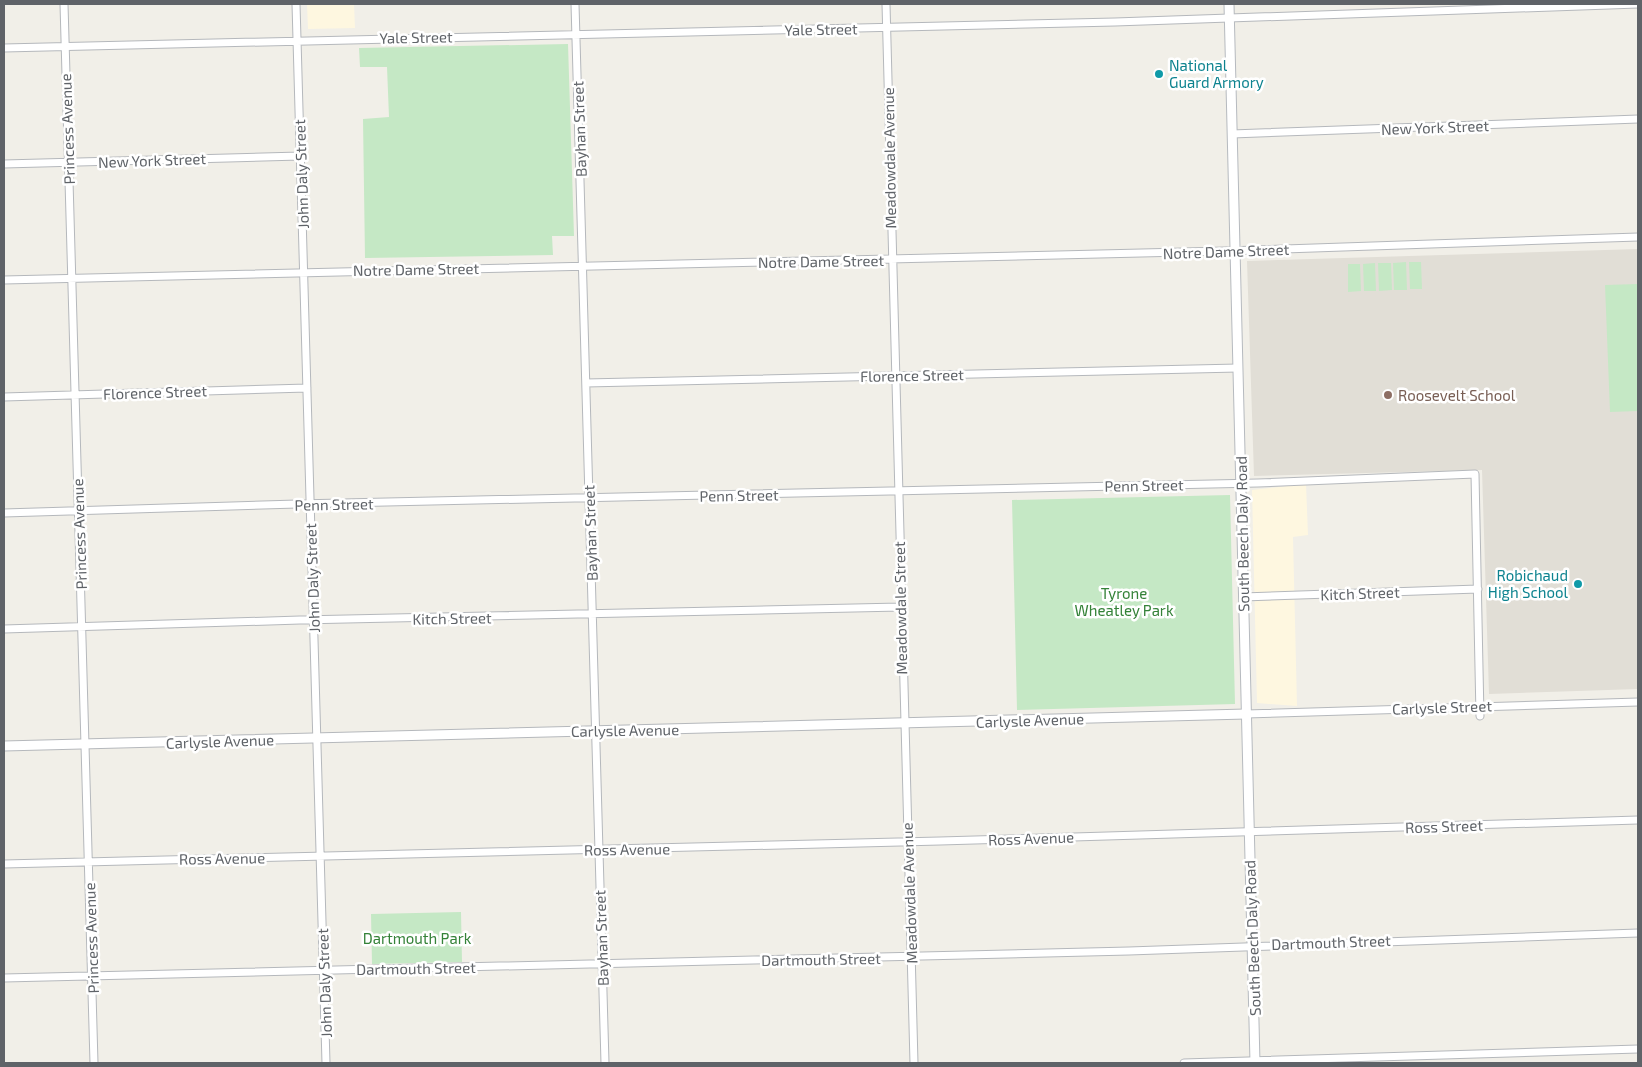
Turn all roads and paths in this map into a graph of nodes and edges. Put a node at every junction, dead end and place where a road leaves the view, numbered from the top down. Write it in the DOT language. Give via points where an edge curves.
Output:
graph roads {
  1 [pos="64,4"];
  2 [pos="296,4"];
  3 [pos="575,4"];
  4 [pos="886,4"];
  5 [pos="1229,4"];
  6 [pos="1638,4"];
  7 [pos="1229,18"];
  8 [pos="887,27"];
  9 [pos="576,34"];
  10 [pos="297,40"];
  11 [pos="65,46"];
  12 [pos="4,48"];
  13 [pos="1638,120"];
  14 [pos="1232,134"];
  15 [pos="300,156"];
  16 [pos="68,162"];
  17 [pos="4,164"];
  18 [pos="1638,237"];
  19 [pos="1235,251"];
  20 [pos="892,259"];
  21 [pos="582,266"];
  22 [pos="304,272"];
  23 [pos="71,278"];
  24 [pos="4,280"];
  25 [pos="1238,368"];
  26 [pos="894,376"];
  27 [pos="586,383"];
  28 [pos="307,388"];
  29 [pos="75,395"];
  30 [pos="4,397"];
  31 [pos="1240,483"];
  32 [pos="897,492"];
  33 [pos="589,499"];
  34 [pos="310,505"];
  35 [pos="78,511"];
  36 [pos="4,513"];
  37 [pos="1478,589"];
  38 [pos="1243,597"];
  39 [pos="900,608"];
  40 [pos="592,615"];
  41 [pos="314,620"];
  42 [pos="82,627"];
  43 [pos="4,630"];
  44 [pos="1638,702"];
  45 [pos="1480,706"];
  46 [pos="1246,714"];
  47 [pos="1480,716"];
  48 [pos="903,724"];
  49 [pos="595,731"];
  50 [pos="317,738"];
  51 [pos="85,744"];
  52 [pos="4,746"];
  53 [pos="1638,820"];
  54 [pos="1249,832"];
  55 [pos="908,841"];
  56 [pos="598,849"];
  57 [pos="320,856"];
  58 [pos="89,862"];
  59 [pos="4,864"];
  60 [pos="1638,933"];
  61 [pos="1252,946"];
  62 [pos="911,956"];
  63 [pos="602,964"];
  64 [pos="324,970"];
  65 [pos="92,976"];
  66 [pos="4,978"];
  67 [pos="1638,1049"];
  68 [pos="1255,1062"];
  69 [pos="94,1063"];
  70 [pos="326,1063"];
  71 [pos="605,1063"];
  72 [pos="914,1063"];
  73 [pos="1184,1063"];
  1 -- 11 [label="street, Princess Avenue"];
  2 -- 10 [label="street, John Daly Street"];
  3 -- 9 [label="street, Bayhan Street"];
  4 -- 8 [label="street, Meadowdale Avenue"];
  5 -- 7 [label="street, South Beech Daly Road"];
  6 -- 7 [label="street, Yale Street"];
  7 -- 8 [label="street, Yale Street"];
  7 -- 14 [label="street, South Beech Daly Road"];
  8 -- 9 [label="street, Yale Street"];
  8 -- 20 [label="street, Meadowdale Avenue"];
  9 -- 10 [label="street, Yale Street"];
  9 -- 21 [label="street, Bayhan Street"];
  10 -- 11 [label="street, Yale Street"];
  10 -- 15 [label="street, John Daly Street"];
  11 -- 12 [label="street, Yale Street"];
  11 -- 16 [label="street, Princess Avenue"];
  13 -- 14 [label="street, New York Street"];
  14 -- 19 [label="street, South Beech Daly Road"];
  15 -- 16 [label="street, New York Street"];
  15 -- 22 [label="street, John Daly Street"];
  16 -- 17 [label="street, New York Street"];
  16 -- 23 [label="street, Princess Avenue"];
  18 -- 19 [label="street, Notre Dame Street"];
  19 -- 20 [label="street, Notre Dame Street"];
  19 -- 25 [label="street, South Beech Daly Road"];
  20 -- 21 [label="street, Notre Dame Street"];
  20 -- 26 [label="street, Meadowdale Avenue"];
  21 -- 22 [label="street, Notre Dame Street"];
  21 -- 27 [label="street, Bayhan Street"];
  22 -- 23 [label="street, Notre Dame Street"];
  22 -- 28 [label="street, John Daly Street"];
  23 -- 24 [label="street, Notre Dame Street"];
  23 -- 29 [label="street, Princess Avenue"];
  25 -- 26 [label="street, Florence Street"];
  25 -- 31 [label="street, South Beech Daly Road"];
  26 -- 27 [label="street, Florence Street"];
  26 -- 32 [label="street, Meadowdale Avenue"];
  27 -- 33 [label="street, Bayhan Street"];
  28 -- 29 [label="street, Florence Street"];
  28 -- 34 [label="street, John Daly Street"];
  29 -- 30 [label="street, Florence Street"];
  29 -- 35 [label="street, Princess Avenue"];
  31 -- 32 [label="street, Penn Street"];
  31 -- 37 [label="street, Penn Street" via="1475,474"];
  31 -- 38 [label="street, South Beech Daly Road"];
  32 -- 33 [label="street, Penn Street"];
  32 -- 39 [label="street, Meadowdale Street"];
  33 -- 34 [label="street, Penn Street"];
  33 -- 40 [label="street, Bayhan Street"];
  34 -- 35 [label="street, Penn Street"];
  34 -- 41 [label="street, John Daly Street"];
  35 -- 36 [label="street, Penn Street"];
  35 -- 42 [label="street, Princess Avenue"];
  37 -- 38 [label="street, Kitch Street"];
  37 -- 45 [label="street"];
  38 -- 46 [label="street, South Beech Daly Road"];
  39 -- 40 [label="street, Kitch Street"];
  39 -- 48 [label="street, Meadowdale Street"];
  40 -- 41 [label="street, Kitch Street"];
  40 -- 49 [label="street, Bayhan Street"];
  41 -- 42 [label="street, Kitch Street"];
  41 -- 50 [label="street, John Daly Street"];
  42 -- 43 [label="street, Kitch Street"];
  42 -- 51 [label="street, Princess Avenue"];
  44 -- 45 [label="street, Carlysle Street"];
  45 -- 46 [label="street, Carlysle Street"];
  45 -- 47 [label="street"];
  46 -- 48 [label="street, Carlysle Avenue"];
  46 -- 54 [label="street, South Beech Daly Road"];
  48 -- 49 [label="street, Carlysle Avenue"];
  48 -- 55 [label="street, Meadowdale Avenue"];
  49 -- 50 [label="street, Carlysle Avenue"];
  49 -- 56 [label="street, Bayhan Street"];
  50 -- 51 [label="street, Carlysle Avenue"];
  50 -- 57 [label="street, John Daly Street"];
  51 -- 52 [label="street, Carlysle Avenue"];
  51 -- 58 [label="street, Princess Avenue"];
  53 -- 54 [label="street, Ross Street" via="1482,822"];
  54 -- 55 [label="street, Ross Avenue"];
  54 -- 61 [label="street, South Beech Daly Road"];
  55 -- 56 [label="street, Ross Avenue"];
  55 -- 62 [label="street, Meadowdale Avenue"];
  56 -- 57 [label="street, Ross Avenue"];
  56 -- 63 [label="street, Bayhan Street"];
  57 -- 58 [label="street, Ross Avenue"];
  57 -- 64 [label="street, John Daly Street"];
  58 -- 59 [label="street, Ross Avenue"];
  58 -- 65 [label="street, Princess Avenue"];
  60 -- 61 [label="street, Dartmouth Street"];
  61 -- 62 [label="street, Dartmouth Street"];
  61 -- 68 [label="street, South Beech Daly Road"];
  62 -- 63 [label="street, Dartmouth Street"];
  62 -- 72 [label="street, Meadowdale Avenue"];
  63 -- 64 [label="street, Dartmouth Street"];
  63 -- 71 [label="street, Bayhan Street"];
  64 -- 65 [label="street, Dartmouth Street"];
  64 -- 70 [label="street, John Daly Street"];
  65 -- 66 [label="street, Dartmouth Street"];
  65 -- 69 [label="street, Princess Avenue"];
  67 -- 68 [label="street"];
  68 -- 73 [label="street"];
}
